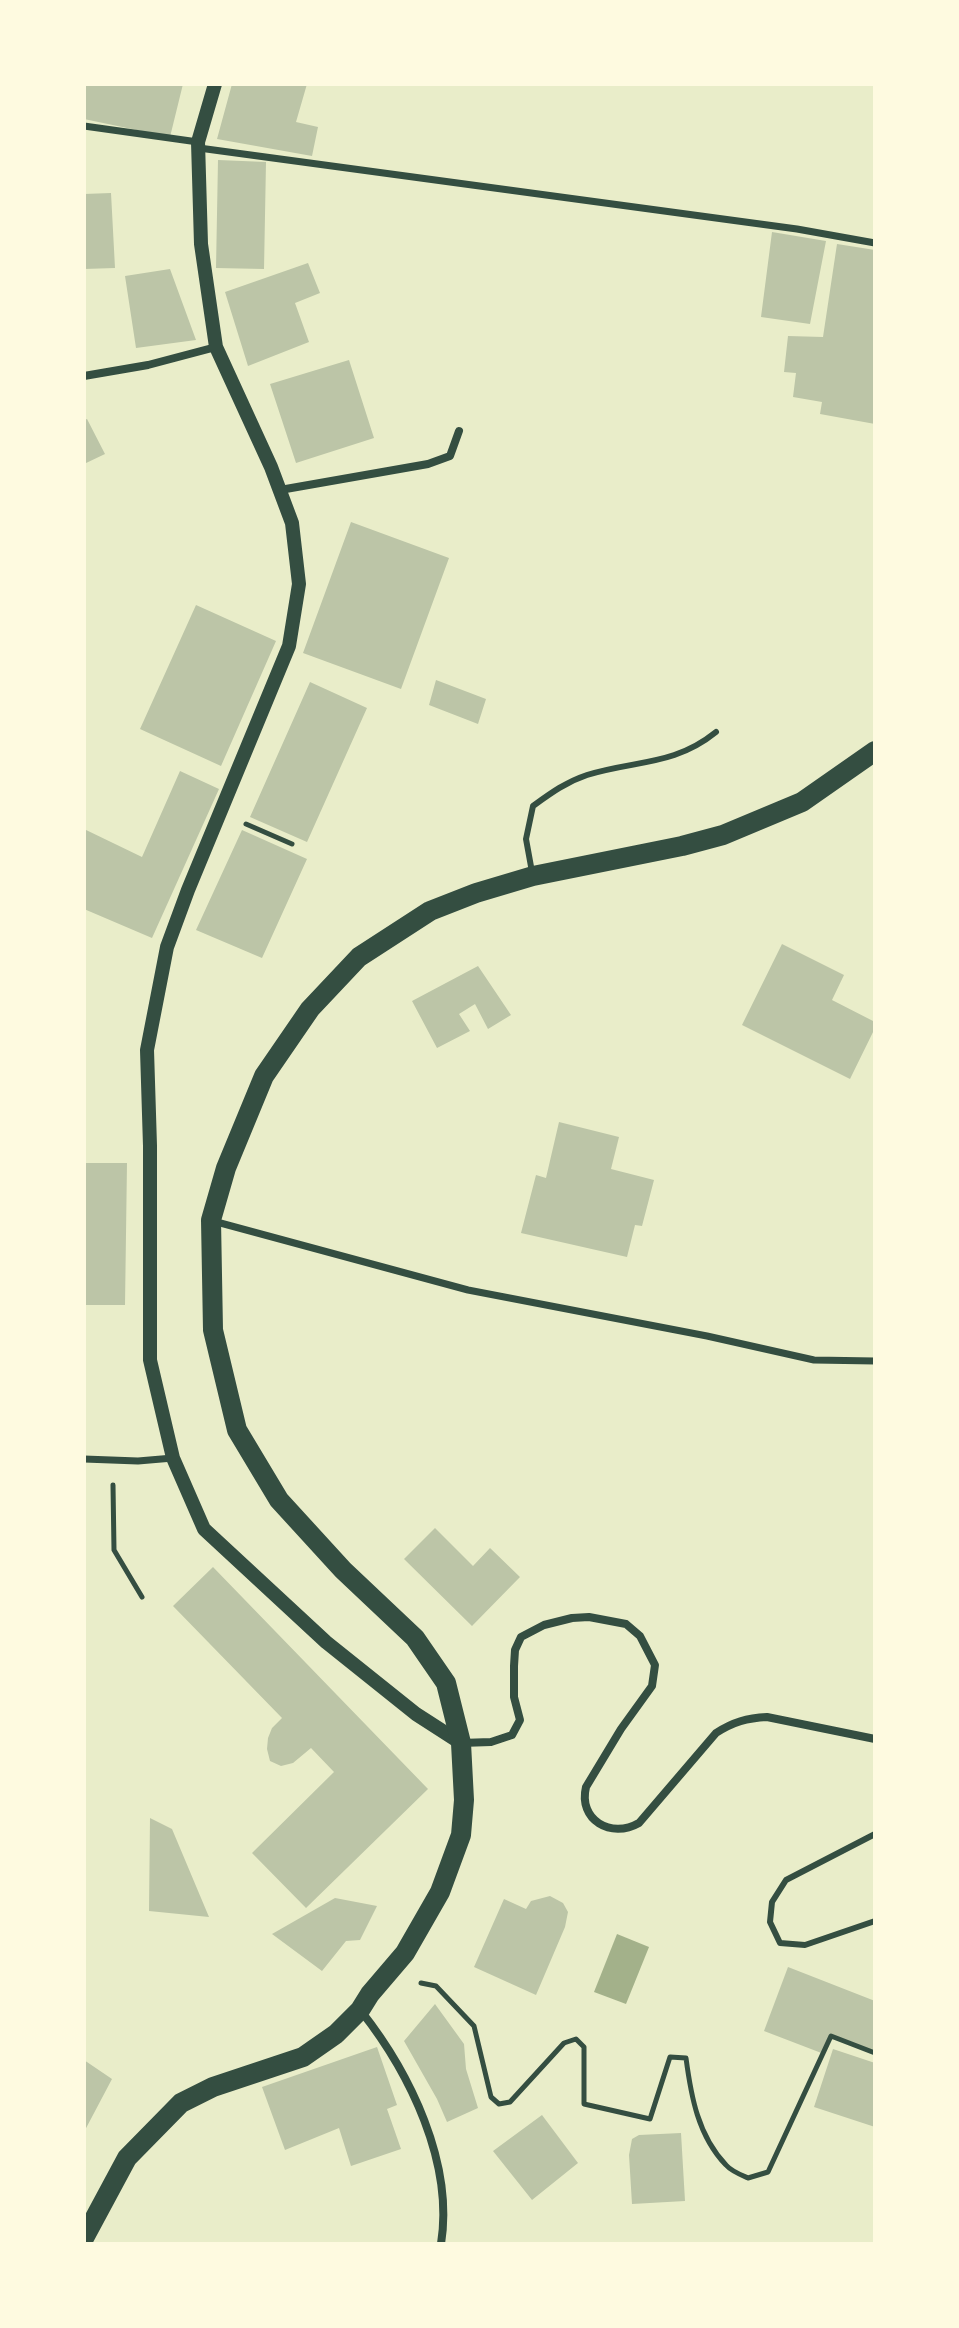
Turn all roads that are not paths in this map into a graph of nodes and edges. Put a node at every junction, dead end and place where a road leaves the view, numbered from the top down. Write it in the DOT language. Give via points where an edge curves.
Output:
graph roads {
  1 [pos="215,84"];
  2 [pos="84,126"];
  3 [pos="199,145"];
  4 [pos="875,243"];
  5 [pos="216,347"];
  6 [pos="84,376"];
  7 [pos="459,431"];
  8 [pos="280,490"];
  9 [pos="716,732"];
  10 [pos="875,751"];
  11 [pos="533,876"];
  12 [pos="211,1220"];
  13 [pos="875,1361"];
  14 [pos="173,1458"];
  15 [pos="84,1459"];
  16 [pos="875,1739"];
  17 [pos="461,1743"];
  18 [pos="875,1834"];
  19 [pos="875,1921"];
  20 [pos="360,2010"];
  21 [pos="84,2238"];
  22 [pos="441,2244"];
  1 -- 3 [label="street"];
  2 -- 3 [label="street"];
  3 -- 4 [label="street"];
  3 -- 5 [label="street" via="201,244"];
  5 -- 6 [label="street"];
  5 -- 8 [label="street"];
  7 -- 8 [label="street" via="450,456 428,464"];
  8 -- 14 [label="street" via="292,523 299,584 289,646 167,947 147,1050 150,1360"];
  9 -- 11 [label="lane" via="678,755 560,786 533,806 526,839"];
  10 -- 11 [label="main road" via="802,802 723,835"];
  11 -- 12 [label="main road" via="430,911 359,957 310,1009 264,1076"];
  12 -- 13 [label="street" via="468,1290 814,1360"];
  12 -- 17 [label="main road" via="213,1330 237,1430 279,1500 415,1638 446,1683"];
  14 -- 15 [label="street"];
  14 -- 17 [label="street" via="204,1529 326,1642"];
  16 -- 17 [label="street" via="767,1717 730,1724 716,1733 639,1823 626,1830 601,1825 586,1807 586,1787 652,1686 655,1665 640,1636 626,1624 589,1617 544,1625 521,1637 514,1666 520,1720 512,1735"];
  17 -- 20 [label="main road" via="461,1835 440,1892 405,1953"];
  18 -- 19 [label="lane" via="786,1880 772,1902 770,1922 780,1943 805,1945"];
  20 -- 21 [label="main road" via="303,2057 181,2103 127,2158"];
  20 -- 22 [label="street" via="385,2041 406,2083 442,2175"];
}
